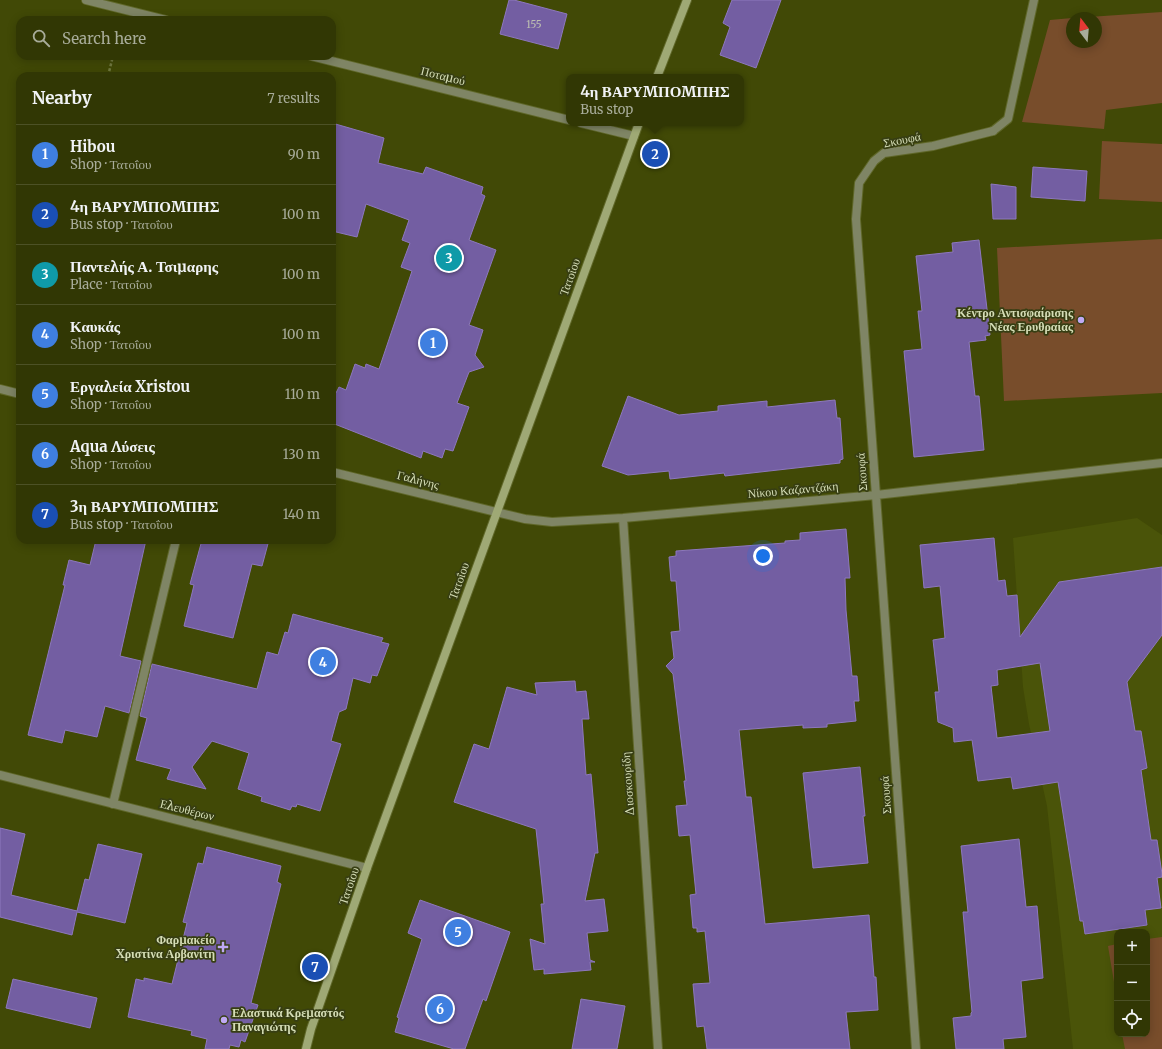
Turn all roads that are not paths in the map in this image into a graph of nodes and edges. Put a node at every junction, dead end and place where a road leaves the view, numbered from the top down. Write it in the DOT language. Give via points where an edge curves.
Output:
graph roads {
  1 [pos="86,0"];
  2 [pos="687,0"];
  3 [pos="1034,0"];
  4 [pos="150,16"];
  5 [pos="327,60"];
  6 [pos="658,74"];
  7 [pos="566,119"];
  8 [pos="593,126"];
  9 [pos="639,126"];
  10 [pos="634,136"];
  11 [pos="0,389"];
  12 [pos="16,393"];
  13 [pos="1162,463"];
  14 [pos="336,473"];
  15 [pos="876,495"];
  16 [pos="498,512"];
  17 [pos="623,518"];
  18 [pos="175,544"];
  19 [pos="0,775"];
  20 [pos="113,804"];
  21 [pos="368,868"];
  22 [pos="306,1049"];
  23 [pos="658,1049"];
  24 [pos="916,1049"];
  1 -- 4 [label="street"];
  2 -- 6 [label="main road"];
  3 -- 15 [label="street, Σκουφά" via="1008,119 993,131 933,146 884,153 874,161 859,183 856,219"];
  5 -- 7 [label="street, Ποταμού"];
  8 -- 10 [label="street"];
  9 -- 10 [label="main road, Τατοΐου"];
  10 -- 16 [label="main road, Τατοΐου"];
  11 -- 12 [label="street"];
  13 -- 15 [label="street, Νίκου Καζαντζάκη"];
  14 -- 16 [label="street, Γαλήνης"];
  15 -- 17 [label="street, Νίκου Καζαντζάκη"];
  15 -- 24 [label="street, Σκουφά"];
  16 -- 17 [label="street, Νίκου Καζαντζάκη" via="552,522"];
  16 -- 21 [label="main road, Τατοΐου"];
  17 -- 23 [label="street, Διοσκουρίδη"];
  18 -- 20 [label="street"];
  19 -- 20 [label="street, Ελευθέρων"];
  20 -- 21 [label="street, Ελευθέρων"];
  21 -- 22 [label="main road, Τατοΐου"];
}
